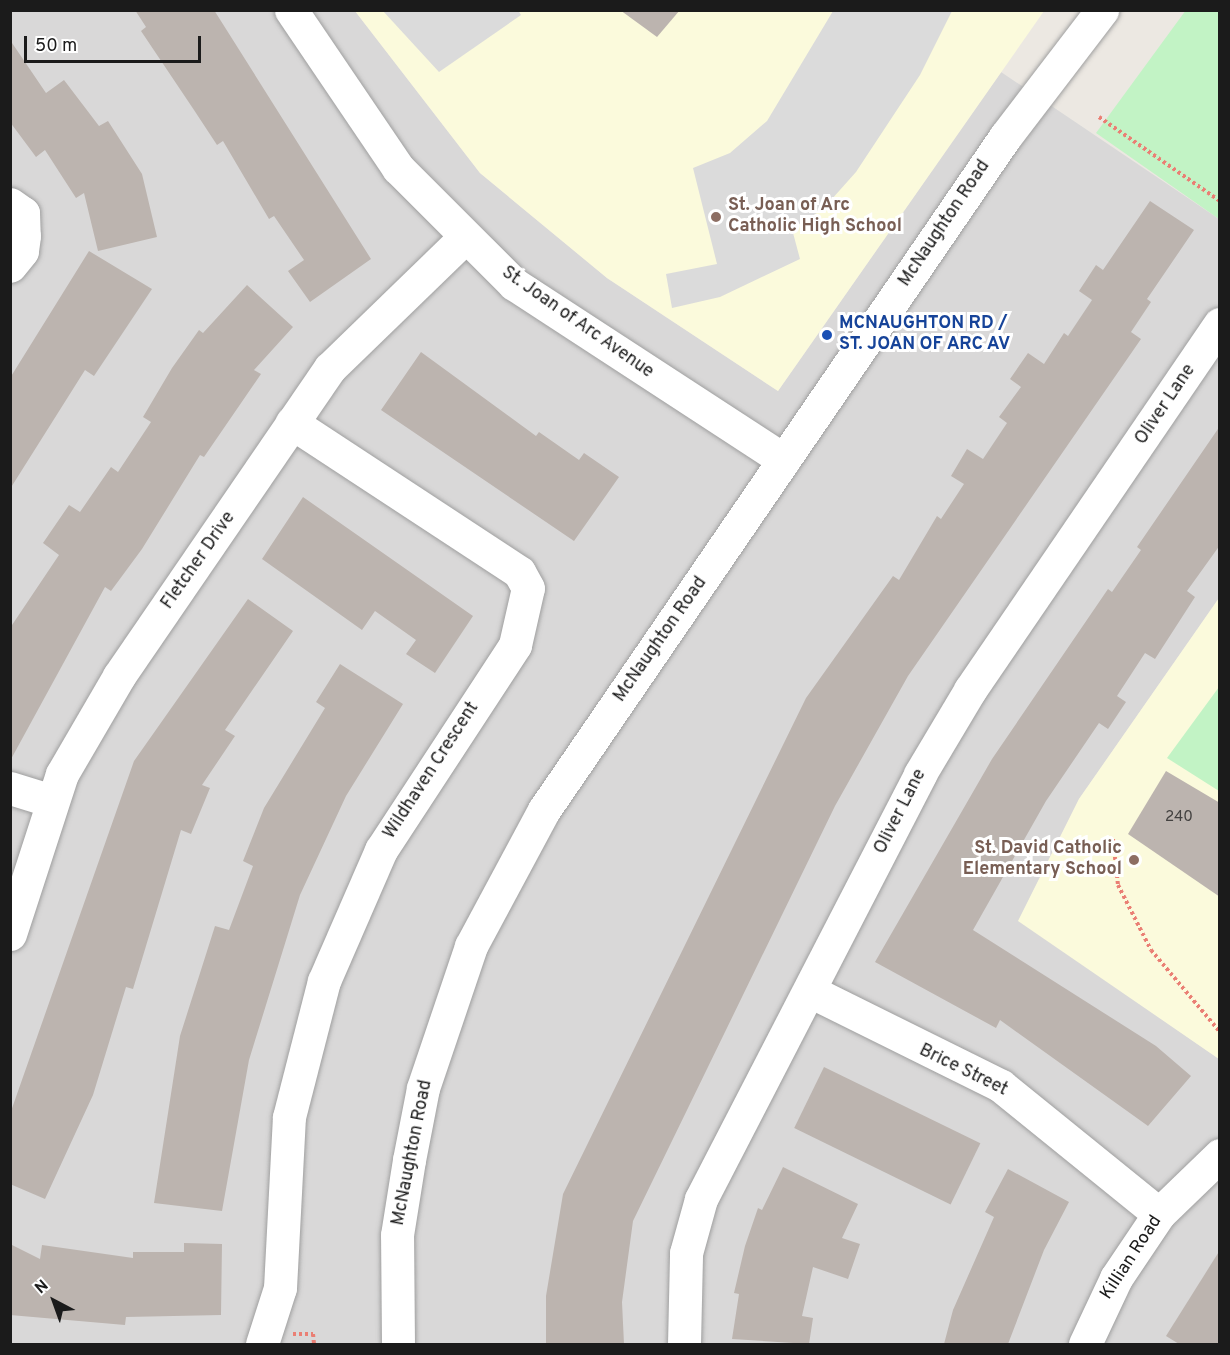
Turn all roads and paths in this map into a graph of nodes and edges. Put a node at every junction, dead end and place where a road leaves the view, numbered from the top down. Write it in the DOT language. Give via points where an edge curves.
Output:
graph roads {
  1 [pos="291,10"];
  2 [pos="1102,10"];
  3 [pos="1099,117"];
  4 [pos="1220,201"];
  5 [pos="10,204"];
  6 [pos="465,237"];
  7 [pos="10,266"];
  8 [pos="1220,324"];
  9 [pos="292,423"];
  10 [pos="784,460"];
  11 [pos="10,788"];
  12 [pos="52,801"];
  13 [pos="1113,839"];
  14 [pos="10,934"];
  15 [pos="810,991"];
  16 [pos="1220,1032"];
  17 [pos="1220,1155"];
  18 [pos="1159,1214"];
  19 [pos="262,1344"];
  20 [pos="398,1344"];
  21 [pos="684,1344"];
  22 [pos="1085,1344"];
  1 -- 6 [label="street, St. Joan of Arc Avenue" via="398,168"];
  2 -- 10 [label="street, McNaughton Road" via="1005,137"];
  3 -- 4 [label="path"];
  5 -- 7 [label="street" via="23,213 24,236 22,251"];
  6 -- 9 [label="street, Fletcher Drive" via="361,333"];
  6 -- 10 [label="street, St. Joan of Arc Avenue" via="514,284"];
  8 -- 15 [label="street, Oliver Lane" via="970,690 920,774"];
  9 -- 12 [label="street, Fletcher Drive" via="119,676"];
  9 -- 19 [label="street, Wildhaven Crescent" via="519,572 528,588 515,645 396,824 324,981 289,1117 279,1288"];
  10 -- 20 [label="street, McNaughton Road" via="544,810 471,946 423,1089 409,1160 398,1235"];
  11 -- 12 [label="street"];
  12 -- 14 [label="street, Fletcher Drive"];
  13 -- 16 [label="path" via="1118,885 1151,950"];
  15 -- 18 [label="street, Brice Street" via="904,1042 1001,1086"];
  15 -- 21 [label="street, Oliver Lane" via="701,1199 686,1253"];
  17 -- 18 [label="street, Killian Road"];
  18 -- 22 [label="street, Killian Road" via="1116,1278"];
}
